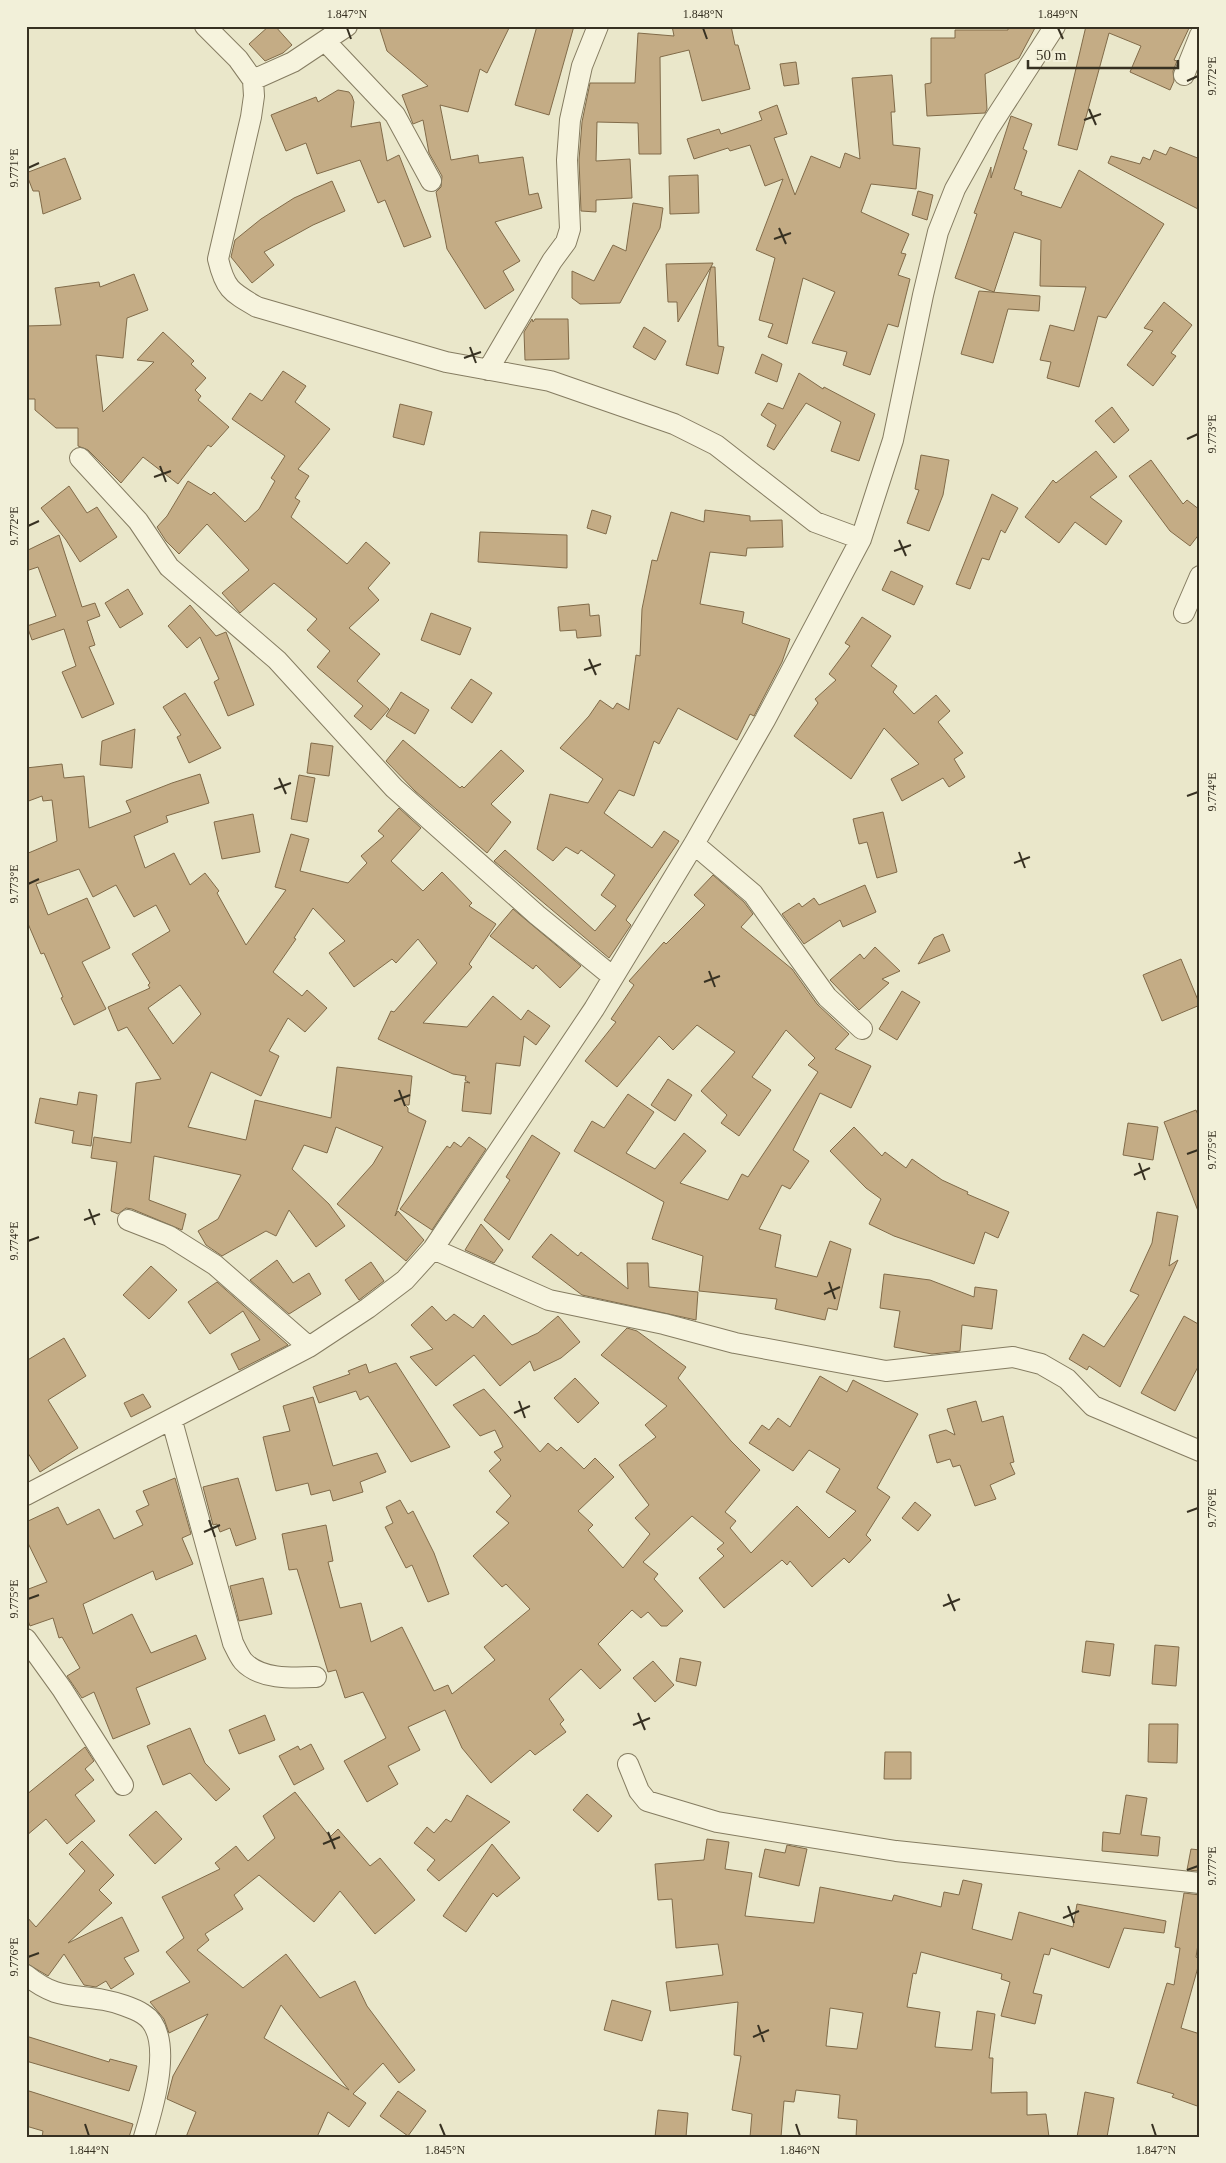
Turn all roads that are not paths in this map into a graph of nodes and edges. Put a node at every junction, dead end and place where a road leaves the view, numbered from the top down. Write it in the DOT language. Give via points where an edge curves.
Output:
graph roads {
  1 [pos="206,26"];
  2 [pos="347,26"];
  3 [pos="598,26"];
  4 [pos="1055,26"];
  5 [pos="1200,35"];
  6 [pos="326,42"];
  7 [pos="1184,75"];
  8 [pos="253,80"];
  9 [pos="431,181"];
  10 [pos="488,370"];
  11 [pos="80,458"];
  12 [pos="861,539"];
  13 [pos="1200,576"];
  14 [pos="1184,612"];
  15 [pos="694,844"];
  16 [pos="613,977"];
  17 [pos="862,1029"];
  18 [pos="128,1220"];
  19 [pos="433,1249"];
  20 [pos="309,1347"];
  21 [pos="172,1420"];
  22 [pos="1200,1451"];
  23 [pos="26,1495"];
  24 [pos="26,1639"];
  25 [pos="316,1677"];
  26 [pos="628,1764"];
  27 [pos="122,1785"];
  28 [pos="1200,1883"];
  29 [pos="26,1974"];
  30 [pos="144,2137"];
  1 -- 8 [label="street"];
  2 -- 6 [label="street"];
  3 -- 10 [label="street" via="582,66 570,120 567,160 570,230 566,242"];
  4 -- 12 [label="street" via="989,128 955,189 938,232 922,294 893,440"];
  5 -- 7 [label="street"];
  6 -- 8 [label="street" via="293,62"];
  6 -- 9 [label="street" via="395,115"];
  8 -- 10 [label="street" via="252,117 218,258 223,280 235,294 257,307 446,362"];
  10 -- 12 [label="street" via="550,381 674,424 716,445 815,522"];
  11 -- 16 [label="street" via="138,522 169,567 277,660 394,788 537,915"];
  12 -- 15 [label="street" via="765,720"];
  13 -- 14 [label="street"];
  15 -- 16 [label="street"];
  15 -- 17 [label="street" via="753,894 827,997"];
  16 -- 19 [label="street"];
  18 -- 20 [label="street" via="169,1236 215,1265"];
  19 -- 20 [label="street" via="405,1280"];
  19 -- 22 [label="street" via="549,1300 664,1324 735,1344 886,1371 1013,1358 1041,1364 1067,1379 1092,1406"];
  20 -- 21 [label="street"];
  21 -- 23 [label="street"];
  21 -- 25 [label="street" via="233,1643 244,1662 264,1673 289,1678"];
  24 -- 27 [label="street" via="62,1689"];
  26 -- 28 [label="street" via="639,1791 647,1801 717,1822 896,1851"];
  29 -- 30 [label="street" via="44,1989 69,1996 106,2000 144,2014 153,2024 159,2040 160,2063 155,2100"];
}
